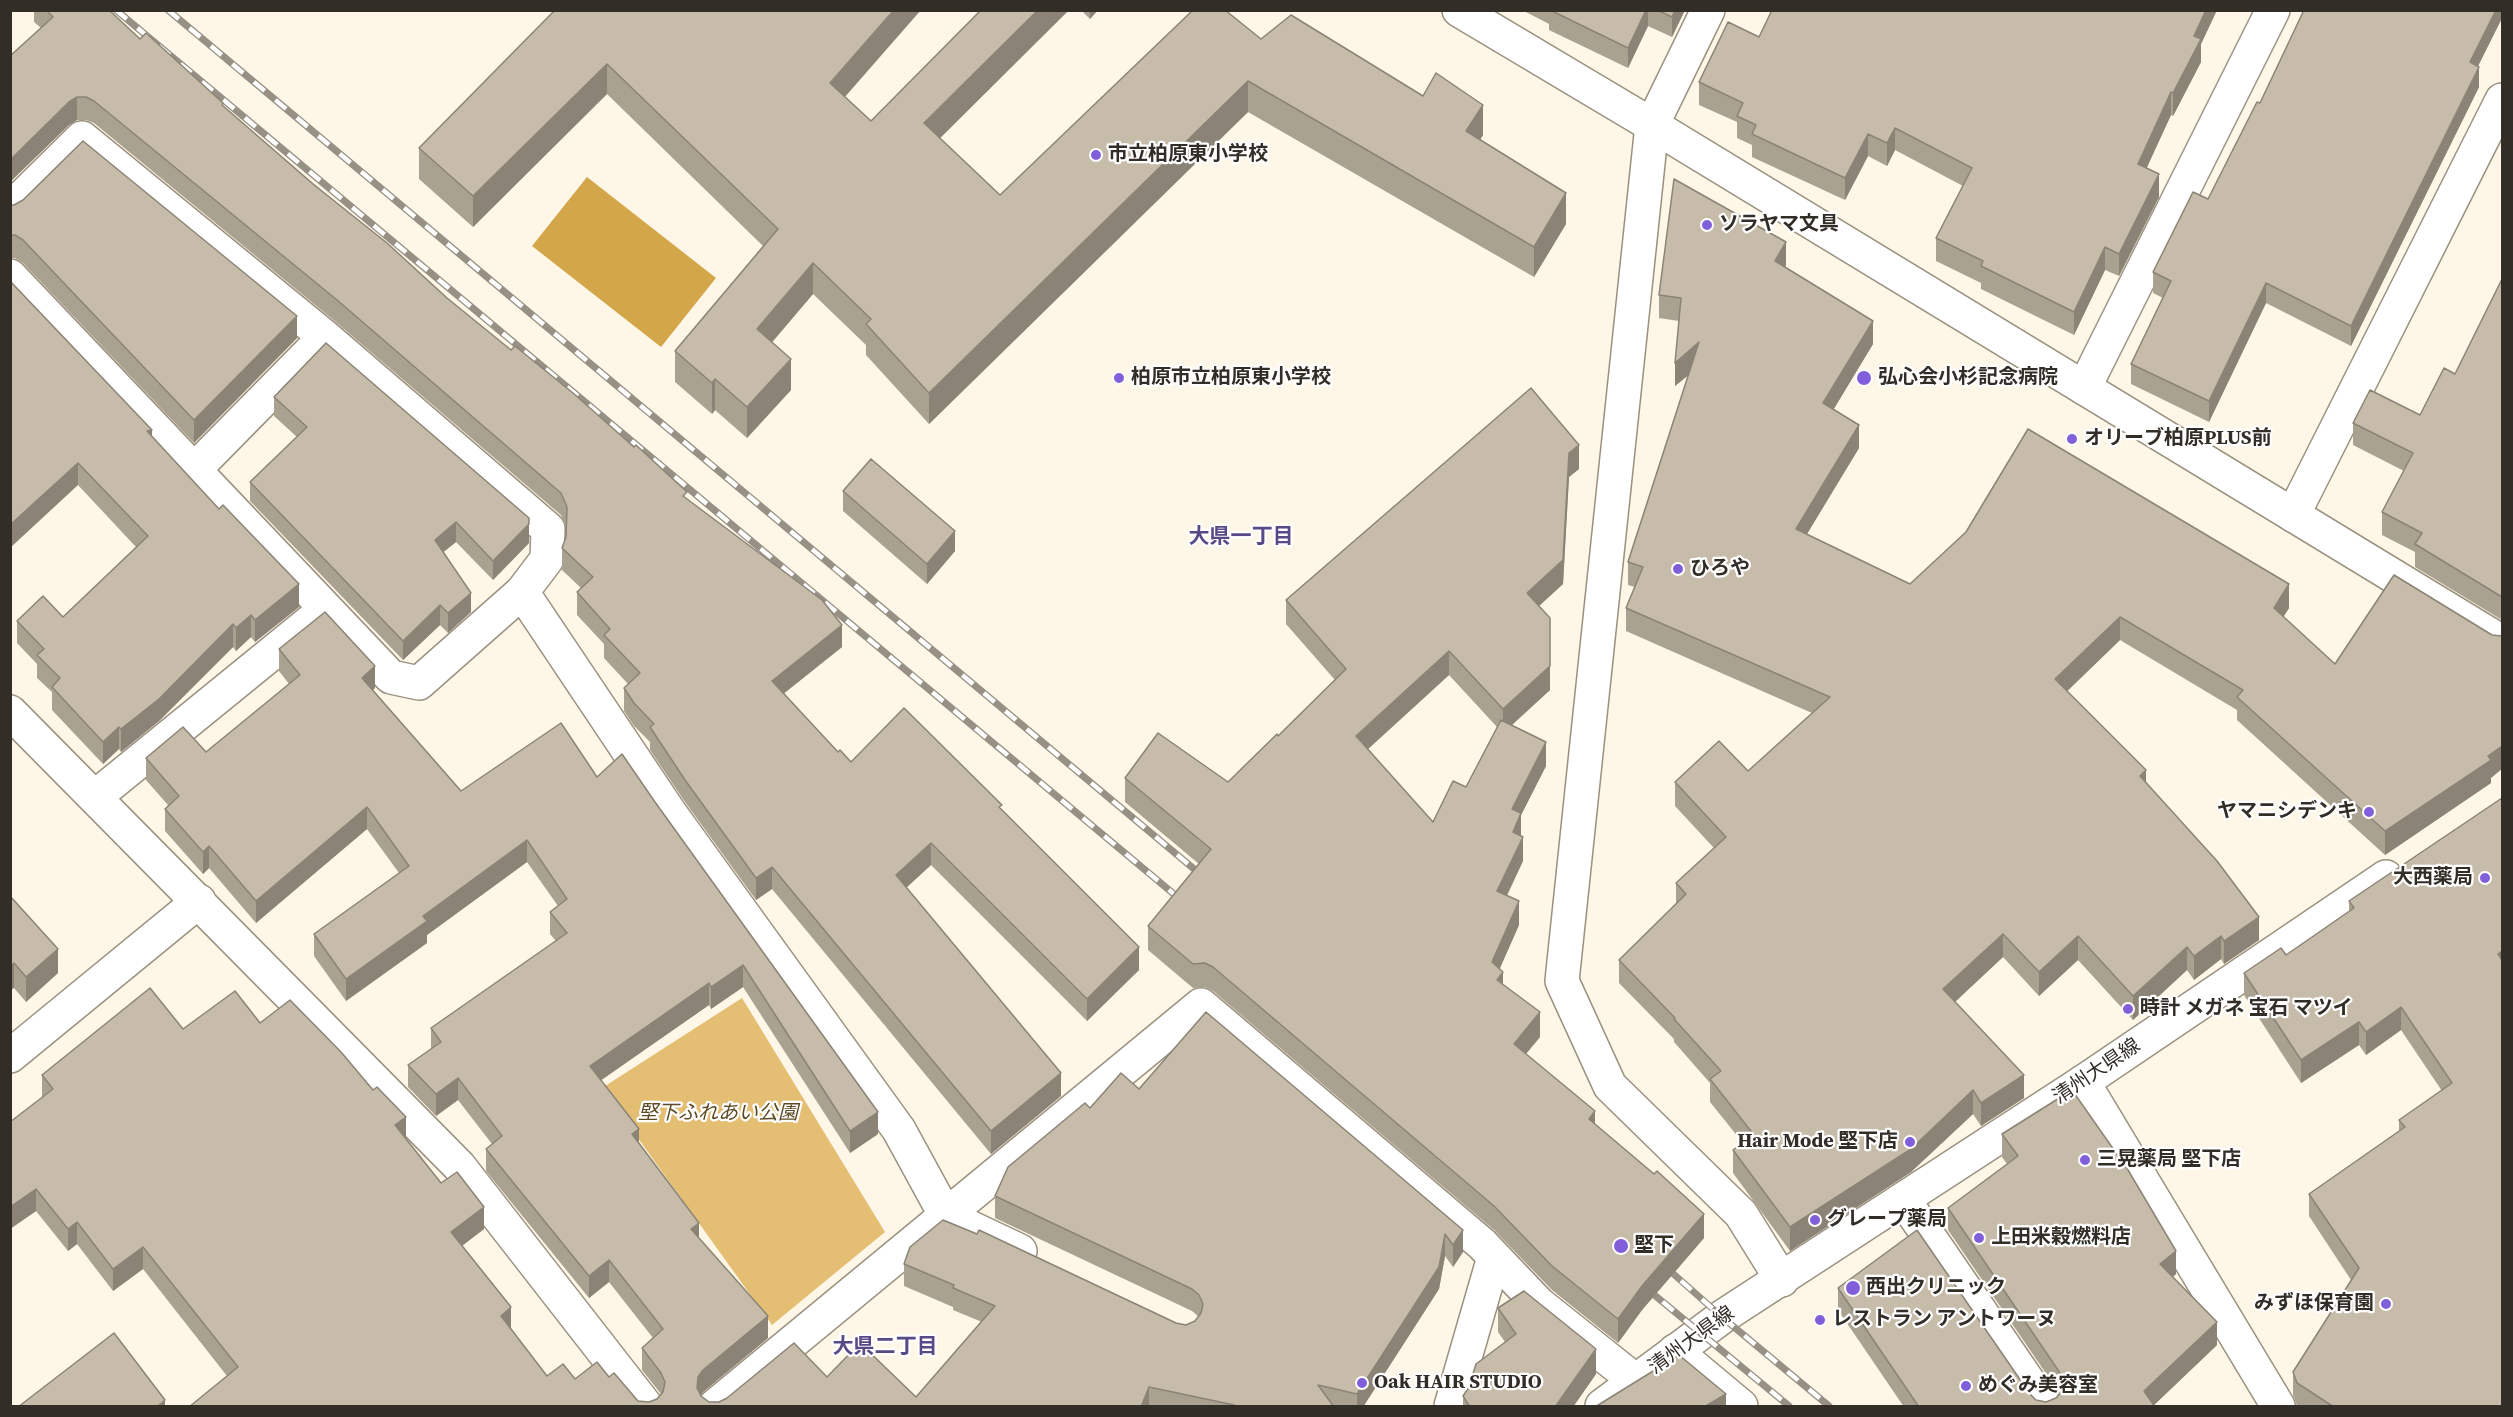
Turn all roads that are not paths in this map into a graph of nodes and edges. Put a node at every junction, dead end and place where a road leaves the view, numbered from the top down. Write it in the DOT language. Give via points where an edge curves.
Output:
graph roads {
  1 [pos="1459,10"];
  2 [pos="1708,10"];
  3 [pos="2272,10"];
  4 [pos="2502,100"];
  5 [pos="1652,125"];
  6 [pos="10,208"];
  7 [pos="10,276"];
  8 [pos="325,337"];
  9 [pos="2084,388"];
  10 [pos="194,470"];
  11 [pos="2293,515"];
  12 [pos="522,592"];
  13 [pos="326,609"];
  14 [pos="2502,642"];
  15 [pos="10,712"];
  16 [pos="95,797"];
  17 [pos="2415,857"];
  18 [pos="199,901"];
  19 [pos="10,1056"];
  20 [pos="2082,1082"];
  21 [pos="1904,1200"];
  22 [pos="946,1216"];
  23 [pos="1494,1257"];
  24 [pos="1043,1262"];
  25 [pos="1782,1280"];
  26 [pos="1675,1351"];
  27 [pos="1637,1382"];
  28 [pos="646,1407"];
  29 [pos="715,1407"];
  30 [pos="1451,1407"];
  31 [pos="1602,1407"];
  32 [pos="1741,1407"];
  33 [pos="2045,1407"];
  34 [pos="2278,1407"];
  1 -- 5 [label="street"];
  2 -- 5 [label="street"];
  3 -- 9 [label="street"];
  4 -- 11 [label="street"];
  5 -- 9 [label="street"];
  5 -- 25 [label="street" via="1562,981 1610,1086 1741,1214"];
  6 -- 8 [label="street" via="82,138"];
  7 -- 10 [label="street"];
  8 -- 10 [label="street"];
  8 -- 12 [label="street" via="548,529 547,559"];
  9 -- 11 [label="street"];
  10 -- 13 [label="street"];
  11 -- 14 [label="street"];
  12 -- 13 [label="street" via="419,682 391,677"];
  12 -- 22 [label="street" via="670,813 898,1130"];
  13 -- 16 [label="street"];
  15 -- 16 [label="street"];
  16 -- 18 [label="street"];
  17 -- 20 [label="street, 清州大県線"];
  18 -- 19 [label="street"];
  18 -- 28 [label="street" via="459,1166"];
  20 -- 21 [label="street, 清州大県線"];
  20 -- 34 [label="street"];
  21 -- 25 [label="street, 清州大県線"];
  21 -- 33 [label="street"];
  22 -- 23 [label="street" via="1201,1005"];
  22 -- 24 [label="street"];
  22 -- 29 [label="street"];
  23 -- 27 [label="street" via="1539,1304"];
  23 -- 30 [label="street"];
  25 -- 26 [label="street, 清州大県線"];
  26 -- 27 [label="street, 清州大県線"];
  26 -- 32 [label="street"];
  27 -- 31 [label="street, 清州大県線"];
}
